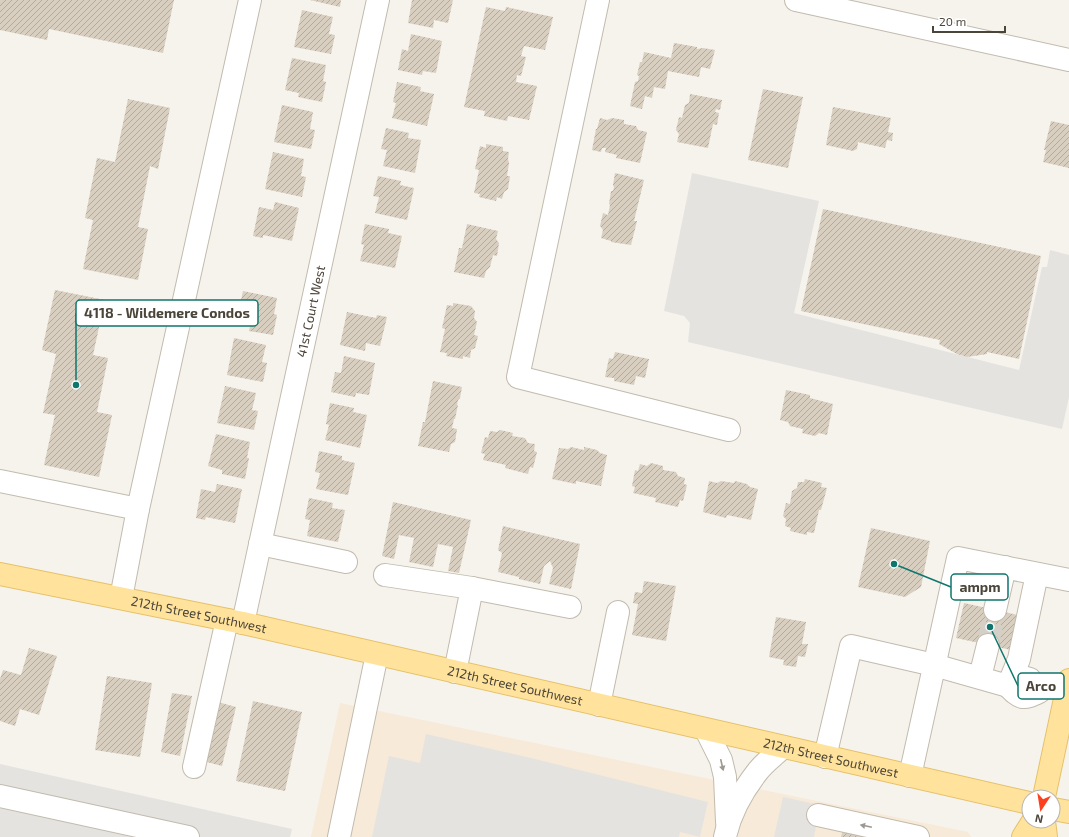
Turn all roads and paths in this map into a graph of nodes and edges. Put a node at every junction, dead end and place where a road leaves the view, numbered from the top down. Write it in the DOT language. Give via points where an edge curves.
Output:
graph roads {
  1 [pos="250,0"];
  2 [pos="378,0"];
  3 [pos="598,0"];
  4 [pos="796,0"];
  5 [pos="1069,60"];
  6 [pos="729,430"];
  7 [pos="0,481"];
  8 [pos="138,509"];
  9 [pos="260,544"];
  10 [pos="346,562"];
  11 [pos="1005,567"];
  12 [pos="0,574"];
  13 [pos="1038,574"];
  14 [pos="385,575"];
  15 [pos="1069,580"];
  16 [pos="472,588"];
  17 [pos="120,598"];
  18 [pos="570,607"];
  19 [pos="995,610"];
  20 [pos="618,612"];
  21 [pos="235,622"];
  22 [pos="988,645"];
  23 [pos="377,654"];
  24 [pos="934,665"];
  25 [pos="455,672"];
  26 [pos="980,677"];
  27 [pos="1008,686"];
  28 [pos="1067,690"];
  29 [pos="599,705"];
  30 [pos="706,730"];
  31 [pos="783,747"];
  32 [pos="825,757"];
  33 [pos="194,767"];
  34 [pos="910,776"];
  35 [pos="1046,789"];
  36 [pos="0,796"];
  37 [pos="1021,801"];
  38 [pos="818,815"];
  39 [pos="726,831"];
  40 [pos="188,837"];
  41 [pos="339,837"];
  42 [pos="918,837"];
  1 -- 8 [label="street"];
  2 -- 9 [label="street, 41st Court West"];
  3 -- 6 [label="street" via="518,377"];
  4 -- 5 [label="street"];
  7 -- 8 [label="street"];
  8 -- 17 [label="street"];
  9 -- 10 [label="street"];
  9 -- 21 [label="street, 41st Court West"];
  11 -- 13 [label="street"];
  11 -- 19 [label="street"];
  11 -- 24 [label="street" via="958,558"];
  12 -- 17 [label="main road, 212th Street Southwest"];
  13 -- 15 [label="street"];
  13 -- 27 [label="street" via="1019,659"];
  14 -- 16 [label="street"];
  16 -- 18 [label="street"];
  16 -- 25 [label="street"];
  17 -- 21 [label="main road, 212th Street Southwest"];
  20 -- 29 [label="street"];
  21 -- 23 [label="main road, 212th Street Southwest"];
  21 -- 33 [label="street, 41st Court West"];
  22 -- 26 [label="street"];
  23 -- 25 [label="main road, 212th Street Southwest"];
  23 -- 41 [label="street"];
  24 -- 26 [label="street"];
  24 -- 32 [label="street" via="851,646"];
  24 -- 34 [label="street"];
  25 -- 29 [label="main road, 212th Street Southwest"];
  26 -- 27 [label="street"];
  27 -- 28 [label="street" via="1018,696 1025,698 1039,692"];
  28 -- 35 [label="main road"];
  29 -- 30 [label="main road, 212th Street Southwest"];
  30 -- 31 [label="main road, 212th Street Southwest"];
  30 -- 39 [label="street, one-way" via="721,760 725,777"];
  31 -- 32 [label="main road, 212th Street Southwest"];
  31 -- 39 [label="street" via="759,771 740,798"];
  32 -- 34 [label="main road, 212th Street Southwest"];
  34 -- 37 [label="main road, 212th Street Southwest"];
  36 -- 40 [label="street"];
  42 -- 38 [label="street, one-way"];
}
